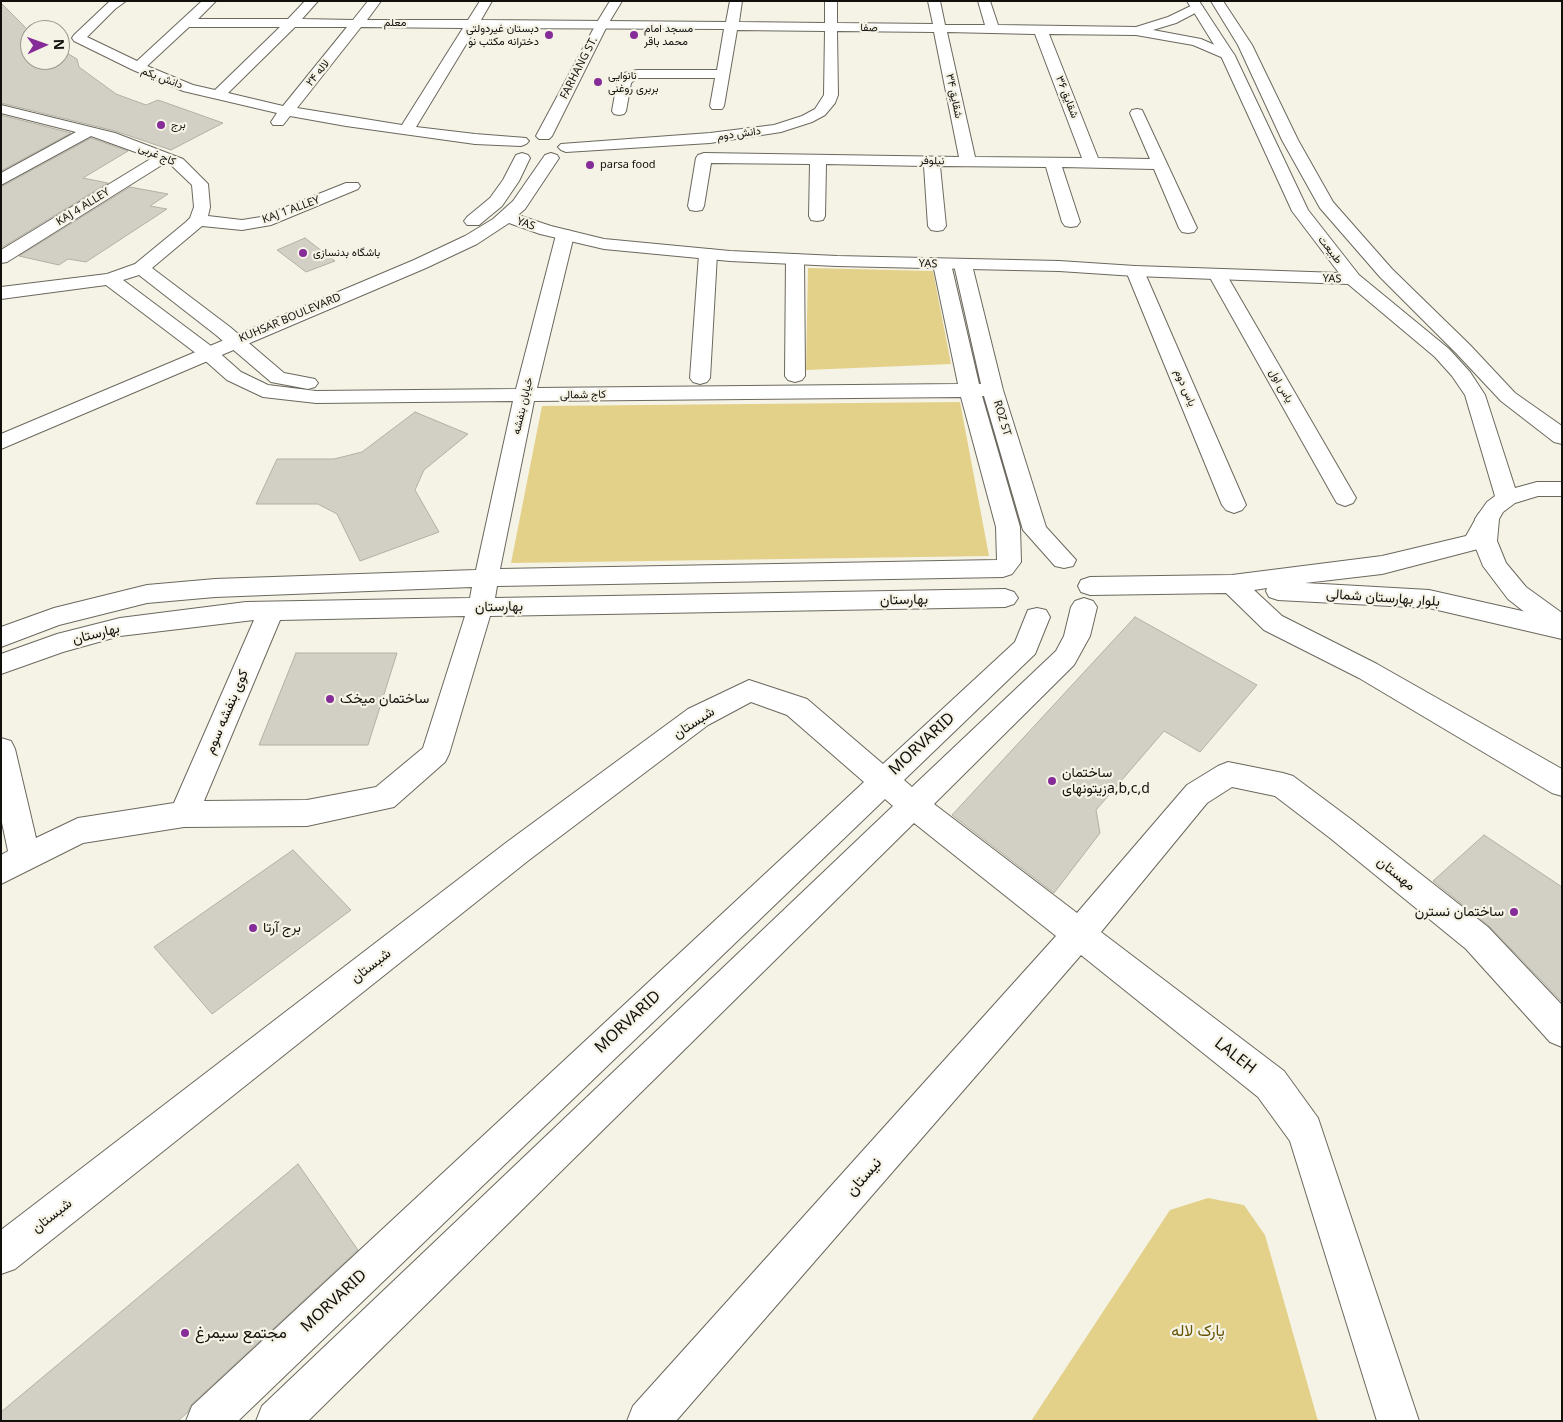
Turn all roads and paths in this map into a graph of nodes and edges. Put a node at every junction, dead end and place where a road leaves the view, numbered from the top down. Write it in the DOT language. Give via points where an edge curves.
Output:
graph roads {
  1 [pos="120,1"];
  2 [pos="210,1"];
  3 [pos="312,1"];
  4 [pos="375,1"];
  5 [pos="486,1"];
  6 [pos="616,1"];
  7 [pos="736,1"];
  8 [pos="830,1"];
  9 [pos="934,1"];
  10 [pos="984,1"];
  11 [pos="1216,1"];
  12 [pos="1195,4"];
  13 [pos="648,9"];
  14 [pos="187,22"];
  15 [pos="292,23"];
  16 [pos="358,23"];
  17 [pos="474,24"];
  18 [pos="602,24"];
  19 [pos="643,24"];
  20 [pos="732,26"];
  21 [pos="831,28"];
  22 [pos="940,30"];
  23 [pos="993,30"];
  24 [pos="1042,31"];
  25 [pos="1136,32"];
  26 [pos="1228,56"];
  27 [pos="138,67"];
  28 [pos="723,74"];
  29 [pos="217,96"];
  30 [pos="717,106"];
  31 [pos="618,111"];
  32 [pos="4,112"];
  33 [pos="1137,113"];
  34 [pos="283,117"];
  35 [pos="776,129"];
  36 [pos="406,130"];
  37 [pos="89,131"];
  38 [pos="544,136"];
  39 [pos="559,152"];
  40 [pos="514,153"];
  41 [pos="164,157"];
  42 [pos="774,159"];
  43 [pos="818,159"];
  44 [pos="932,161"];
  45 [pos="968,162"];
  46 [pos="1053,163"];
  47 [pos="1092,163"];
  48 [pos="1160,164"];
  49 [pos="1,180"];
  50 [pos="352,186"];
  51 [pos="696,206"];
  52 [pos="818,216"];
  53 [pos="506,217"];
  54 [pos="198,220"];
  55 [pos="1071,222"];
  56 [pos="937,226"];
  57 [pos="1188,228"];
  58 [pos="565,235"];
  59 [pos="708,254"];
  60 [pos="1,258"];
  61 [pos="795,259"];
  62 [pos="953,265"];
  63 [pos="141,268"];
  64 [pos="1136,271"];
  65 [pos="1217,274"];
  66 [pos="110,279"];
  67 [pos="1353,279"];
  68 [pos="1,293"];
  69 [pos="229,336"];
  70 [pos="201,348"];
  71 [pos="795,376"];
  72 [pos="700,378"];
  73 [pos="968,382"];
  74 [pos="991,382"];
  75 [pos="527,389"];
  76 [pos="1,423"];
  77 [pos="1562,437"];
  78 [pos="1,442"];
  79 [pos="1562,488"];
  80 [pos="1345,498"];
  81 [pos="1507,498"];
  82 [pos="1234,505"];
  83 [pos="1487,519"];
  84 [pos="1064,560"];
  85 [pos="1006,565"];
  86 [pos="485,578"];
  87 [pos="1232,584"];
  88 [pos="1087,596"];
  89 [pos="1004,598"];
  90 [pos="480,608"];
  91 [pos="271,610"];
  92 [pos="1037,617"];
  93 [pos="1562,624"];
  94 [pos="1562,630"];
  95 [pos="1,636"];
  96 [pos="1,664"];
  97 [pos="749,691"];
  98 [pos="1,749"];
  99 [pos="1228,774"];
  100 [pos="883,781"];
  101 [pos="1562,784"];
  102 [pos="914,804"];
  103 [pos="184,814"];
  104 [pos="13,864"];
  105 [pos="1079,934"];
  106 [pos="1562,1030"];
  107 [pos="1,1255"];
  108 [pos="207,1421"];
  109 [pos="278,1421"];
  110 [pos="648,1421"];
  111 [pos="1398,1421"];
  1 -- 27 [label="street" via="110,6 79,38"];
  2 -- 14 [label="street"];
  3 -- 15 [label="street"];
  4 -- 16 [label="street, لاله ۲۴"];
  5 -- 17 [label="street"];
  6 -- 18 [label="street, FARHANG ST."];
  7 -- 20 [label="street"];
  8 -- 21 [label="street"];
  9 -- 22 [label="street, شقایق ۳۴"];
  10 -- 23 [label="street"];
  11 -- 77 [label="street, طبیعت" via="1245,45 1290,140 1326,204 1386,273 1508,398"];
  12 -- 25 [label="street" via="1172,20"];
  12 -- 26 [label="street, طبیعت"];
  13 -- 19 [label="street"];
  14 -- 15 [label="street, معلم"];
  14 -- 27 [label="street"];
  15 -- 16 [label="street, معلم"];
  15 -- 29 [label="street"];
  16 -- 17 [label="street, معلم"];
  16 -- 34 [label="street, لاله ۲۴"];
  17 -- 18 [label="street, معلم"];
  17 -- 36 [label="street"];
  18 -- 19 [label="street, صفا"];
  18 -- 38 [label="street, FARHANG ST."];
  19 -- 20 [label="street, صفا"];
  20 -- 21 [label="street, صفا"];
  20 -- 28 [label="street"];
  21 -- 22 [label="street, صفا"];
  21 -- 35 [label="street, دانش دوم" via="831,95 828,103 807,119"];
  22 -- 23 [label="street, صفا"];
  22 -- 45 [label="street, شقایق ۳۴"];
  23 -- 24 [label="street, صفا"];
  24 -- 25 [label="street, صفا"];
  24 -- 47 [label="street, شقایق ۳۶"];
  25 -- 26 [label="street" via="1196,42"];
  26 -- 67 [label="street, طبیعت" via="1300,211"];
  27 -- 29 [label="street, دانش یکم"];
  27 -- 34 [label="street, دانش یکم" via="139,82 170,94"];
  28 -- 30 [label="street"];
  28 -- 31 [label="street" via="629,76 624,83"];
  29 -- 34 [label="street, دانش یکم"];
  32 -- 37 [label="street, کاج غربی"];
  33 -- 48 [label="street"];
  34 -- 36 [label="street, دانش یکم"];
  34 -- 40 [label="street, دانش یکم" via="332,132"];
  35 -- 39 [label="street, دانش دوم"];
  35 -- 42 [label="street"];
  36 -- 40 [label="street, دانش یکم" via="475,139"];
  37 -- 41 [label="street, کاج غربی"];
  37 -- 49 [label="street"];
  38 -- 39 [label="street" via="562,141"];
  38 -- 40 [label="street"];
  39 -- 40 [label="street, دانش دوم" via="536,160"];
  39 -- 53 [label="street, KUHSAR BOULEVARD"];
  40 -- 69 [label="street, KUHSAR BOULEVARD" via="511,181 479,218"];
  41 -- 54 [label="street, کاج غربی" via="177,162 200,184 202,207"];
  41 -- 60 [label="street, KAJ 4 ALLEY"];
  42 -- 43 [label="street, نیلوفر"];
  42 -- 51 [label="street, نیلوفر" via="704,158"];
  43 -- 44 [label="street, نیلوفر"];
  43 -- 52 [label="street"];
  44 -- 45 [label="street, نیلوفر"];
  44 -- 56 [label="street"];
  45 -- 46 [label="street, نیلوفر"];
  46 -- 47 [label="street, نیلوفر"];
  46 -- 55 [label="street"];
  47 -- 48 [label="street, نیلوفر"];
  48 -- 57 [label="street"];
  50 -- 54 [label="street, KAJ 1 ALLEY" via="265,220 242,224"];
  53 -- 58 [label="street, YAS"];
  53 -- 69 [label="street, KUHSAR BOULEVARD" via="472,240 420,264"];
  54 -- 63 [label="street"];
  58 -- 59 [label="street, YAS" via="604,244"];
  58 -- 75 [label="street, خیابان بنفشه"];
  59 -- 61 [label="street, YAS"];
  59 -- 72 [label="street"];
  61 -- 62 [label="street, YAS"];
  61 -- 71 [label="street"];
  62 -- 64 [label="street, YAS"];
  62 -- 73 [label="street, ROZ ST"];
  62 -- 74 [label="street, ROZ ST"];
  63 -- 66 [label="street"];
  63 -- 69 [label="street, کاج شمالی"];
  64 -- 65 [label="street, YAS"];
  64 -- 82 [label="street, یاس دوم"];
  65 -- 67 [label="street, YAS"];
  65 -- 80 [label="street, یاس اول"];
  66 -- 68 [label="street"];
  66 -- 70 [label="street, کاج شمالی"];
  67 -- 81 [label="street, طبیعت" via="1442,353 1460,372 1475,395"];
  69 -- 70 [label="street, KUHSAR BOULEVARD"];
  69 -- 75 [label="street, کاج شمالی" via="278,378 299,383"];
  70 -- 75 [label="street, کاج شمالی" via="234,376 263,391 316,397"];
  70 -- 76 [label="street, KUHSAR BOULEVARD"];
  70 -- 78 [label="street, KUHSAR BOULEVARD"];
  71 -- 72 [label="street, کاج شمالی"];
  71 -- 73 [label="street, کاج شمالی"];
  72 -- 75 [label="street, کاج شمالی"];
  73 -- 74 [label="street"];
  73 -- 75 [label="street, کاج شمالی"];
  73 -- 85 [label="street, ROZ ST" via="1008,528"];
  74 -- 84 [label="street, ROZ ST" via="1035,530"];
  75 -- 86 [label="street, خیابان بنفشه"];
  79 -- 81 [label="street" via="1537,489"];
  81 -- 83 [label="street, بلوار بهارستان شمالی"];
  83 -- 87 [label="street, بلوار بهارستان شمالی" via="1474,542 1430,555 1382,566"];
  83 -- 93 [label="street" via="1485,541 1494,566 1517,593"];
  84 -- 85 [label="street" via="1036,554 1022,556"];
  84 -- 88 [label="street" via="1085,576"];
  85 -- 86 [label="street, بهارستان"];
  85 -- 89 [label="street" via="999,577 999,588"];
  86 -- 90 [label="street, خیابان بنفشه"];
  86 -- 95 [label="street, بهارستان" via="215,588 147,594 54,617"];
  87 -- 88 [label="street, بلوار بهارستان شمالی"];
  87 -- 94 [label="street, بلوار بهارستان شمالی" via="1286,592 1430,599"];
  87 -- 101 [label="street" via="1273,623 1368,670"];
  88 -- 92 [label="street" via="1074,614 1060,618"];
  88 -- 102 [label="street" via="1077,636 1065,658"];
  89 -- 90 [label="street, بهارستان"];
  89 -- 92 [label="street" via="1014,607"];
  90 -- 91 [label="street, بهارستان"];
  90 -- 103 [label="street, خیابان بنفشه" via="435,754 384,798 307,813"];
  91 -- 96 [label="street, بهارستان" via="120,627"];
  91 -- 103 [label="street, کوی بنفشه سوم"];
  92 -- 100 [label="street, MORVARID" via="1026,647"];
  97 -- 100 [label="street, LALEH" via="797,707"];
  97 -- 107 [label="street, شبستان" via="698,717 518,851"];
  98 -- 104 [label="street"];
  99 -- 105 [label="street, نیستان" via="1196,794"];
  99 -- 106 [label="street, مهستان" via="1283,785 1341,829 1477,938"];
  100 -- 102 [label="street, LALEH"];
  100 -- 108 [label="street, MORVARID"];
  102 -- 105 [label="street, LALEH"];
  102 -- 109 [label="street"];
  103 -- 104 [label="street, خیابان بنفشه" via="78,830"];
  105 -- 110 [label="street, نیستان"];
  105 -- 111 [label="street, LALEH" via="1271,1084 1305,1131"];
}
